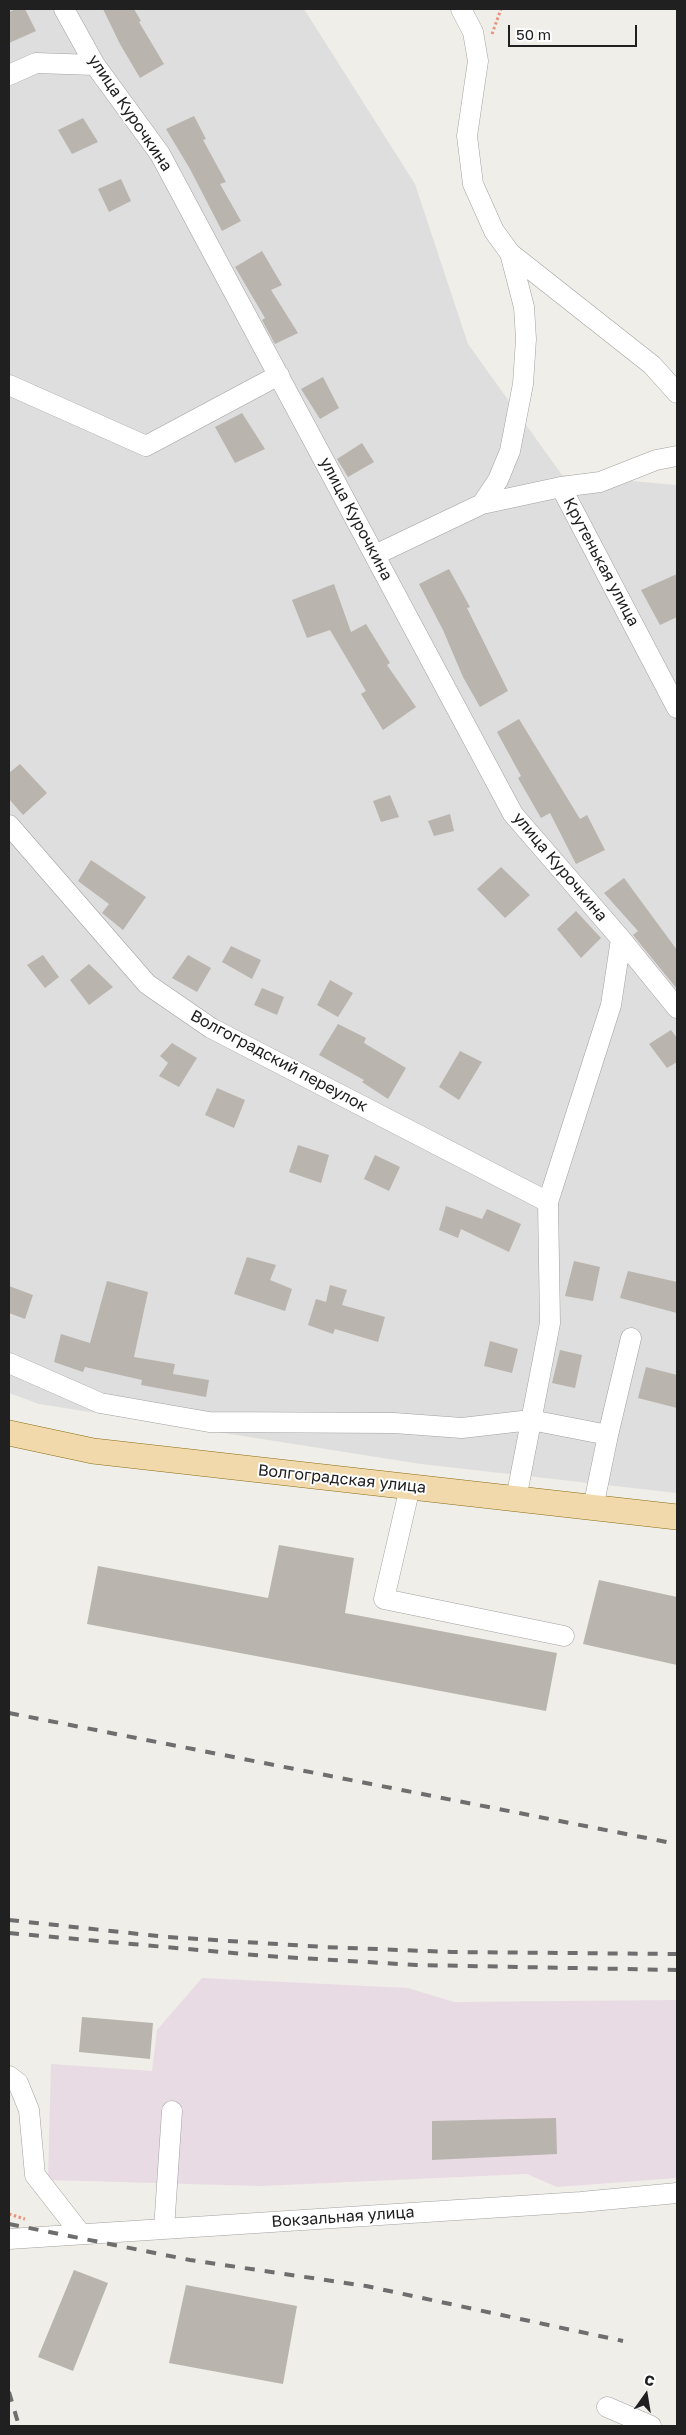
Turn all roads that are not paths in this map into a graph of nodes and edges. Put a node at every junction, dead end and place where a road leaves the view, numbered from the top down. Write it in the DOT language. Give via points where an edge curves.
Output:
graph roads {
  1 [pos="64,9"];
  2 [pos="461,9"];
  3 [pos="95,65"];
  4 [pos="9,75"];
  5 [pos="510,253"];
  6 [pos="279,375"];
  7 [pos="9,385"];
  8 [pos="677,393"];
  9 [pos="677,456"];
  10 [pos="561,486"];
  11 [pos="482,504"];
  12 [pos="375,555"];
  13 [pos="677,708"];
  14 [pos="9,825"];
  15 [pos="621,939"];
  16 [pos="677,1008"];
  17 [pos="548,1202"];
  18 [pos="631,1338"];
  19 [pos="9,1363"];
  20 [pos="531,1420"];
  21 [pos="9,1433"];
  22 [pos="608,1434"];
  23 [pos="410,1487"];
  24 [pos="516,1499"];
  25 [pos="594,1508"];
  26 [pos="677,1517"];
  27 [pos="564,1636"];
  28 [pos="9,2076"];
  29 [pos="172,2111"];
  30 [pos="677,2193"];
  31 [pos="164,2229"];
  32 [pos="81,2234"];
  33 [pos="9,2239"];
  34 [pos="607,2407"];
  35 [pos="651,2426"];
  1 -- 3 [label="street, улица Курочкина"];
  2 -- 5 [label="street" via="473,32 478,61 467,136 473,184 494,231"];
  3 -- 4 [label="street" via="36,63"];
  3 -- 6 [label="street, улица Курочкина" via="160,154"];
  5 -- 8 [label="street" via="652,365"];
  5 -- 11 [label="street" via="524,307 523,384 510,452 498,480"];
  6 -- 7 [label="street" via="146,446"];
  6 -- 12 [label="street, улица Курочкина"];
  9 -- 10 [label="street" via="656,460 600,482"];
  10 -- 11 [label="street, Крутенькая улица"];
  10 -- 13 [label="street, Крутенькая улица"];
  11 -- 12 [label="street, Крутенькая улица"];
  12 -- 15 [label="street, улица Курочкина" via="513,814"];
  14 -- 17 [label="street, Волгоградский переулок" via="147,984 211,1028"];
  15 -- 16 [label="street, улица Курочкина"];
  15 -- 17 [label="street" via="611,1005"];
  17 -- 20 [label="street" via="550,1323"];
  18 -- 22 [label="street"];
  19 -- 20 [label="street" via="100,1403 209,1422 394,1423 462,1428"];
  20 -- 22 [label="street"];
  20 -- 24 [label="street"];
  21 -- 23 [label="main road, Волгоградская улица" via="93,1451"];
  22 -- 25 [label="street"];
  23 -- 24 [label="main road, Волгоградская улица"];
  23 -- 27 [label="street" via="384,1599"];
  24 -- 25 [label="main road, Волгоградская улица"];
  25 -- 26 [label="main road, Волгоградская улица"];
  28 -- 32 [label="street" via="18,2083 29,2110 35,2176"];
  29 -- 31 [label="street"];
  30 -- 31 [label="street, Вокзальная улица"];
  31 -- 32 [label="street, Вокзальная улица"];
  32 -- 33 [label="street, Вокзальная улица"];
  34 -- 35 [label="street"];
}
